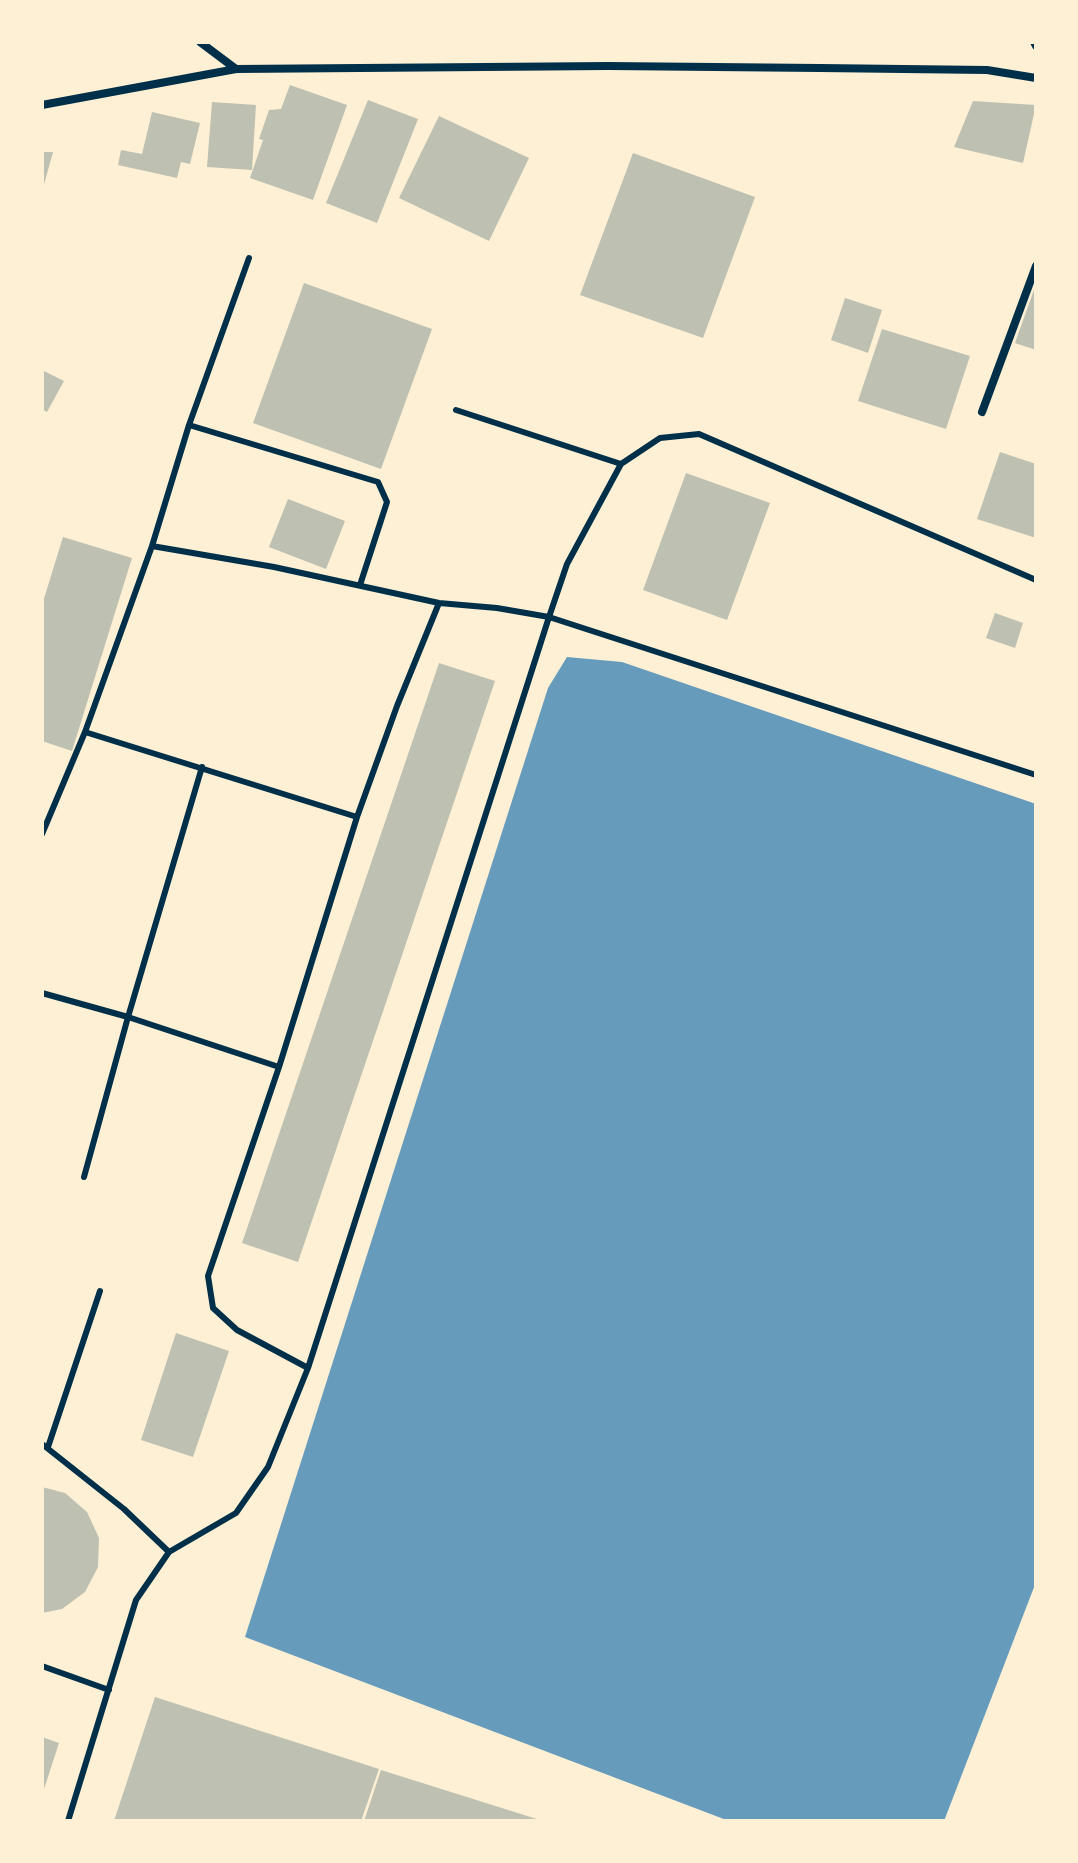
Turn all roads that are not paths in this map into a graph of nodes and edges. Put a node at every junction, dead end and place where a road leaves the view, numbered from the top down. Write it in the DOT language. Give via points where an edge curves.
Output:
graph roads {
  1 [pos="200,42"];
  2 [pos="236,69"];
  3 [pos="1036,78"];
  4 [pos="42,105"];
  5 [pos="249,258"];
  6 [pos="1036,266"];
  7 [pos="456,410"];
  8 [pos="982,412"];
  9 [pos="189,425"];
  10 [pos="621,464"];
  11 [pos="152,546"];
  12 [pos="1036,580"];
  13 [pos="360,585"];
  14 [pos="439,603"];
  15 [pos="549,617"];
  16 [pos="85,732"];
  17 [pos="202,767"];
  18 [pos="1036,775"];
  19 [pos="357,817"];
  20 [pos="42,834"];
  21 [pos="42,993"];
  22 [pos="128,1017"];
  23 [pos="279,1067"];
  24 [pos="84,1177"];
  25 [pos="100,1291"];
  26 [pos="308,1368"];
  27 [pos="45,1446"];
  28 [pos="169,1552"];
  29 [pos="42,1666"];
  30 [pos="109,1690"];
  31 [pos="68,1821"];
  1 -- 2 [label="street"];
  2 -- 3 [label="street" via="744,67 987,70"];
  2 -- 4 [label="street"];
  5 -- 9 [label="lane"];
  6 -- 8 [label="street"];
  7 -- 10 [label="lane"];
  9 -- 11 [label="lane"];
  9 -- 13 [label="lane" via="378,482 387,502"];
  10 -- 12 [label="lane" via="660,438 699,434"];
  10 -- 15 [label="lane" via="567,564"];
  11 -- 13 [label="lane"];
  11 -- 16 [label="lane"];
  13 -- 14 [label="lane"];
  14 -- 15 [label="lane"];
  14 -- 19 [label="lane"];
  15 -- 18 [label="lane"];
  15 -- 26 [label="lane"];
  16 -- 17 [label="lane"];
  16 -- 20 [label="lane"];
  17 -- 19 [label="lane"];
  17 -- 22 [label="lane"];
  19 -- 23 [label="lane"];
  21 -- 22 [label="lane"];
  22 -- 23 [label="lane"];
  22 -- 24 [label="lane"];
  23 -- 26 [label="lane" via="208,1276 213,1308 237,1330"];
  25 -- 27 [label="lane"];
  26 -- 28 [label="lane" via="268,1467 236,1513"];
  27 -- 28 [label="lane"];
  28 -- 30 [label="lane" via="136,1600"];
  29 -- 30 [label="lane"];
  30 -- 31 [label="lane"];
}
